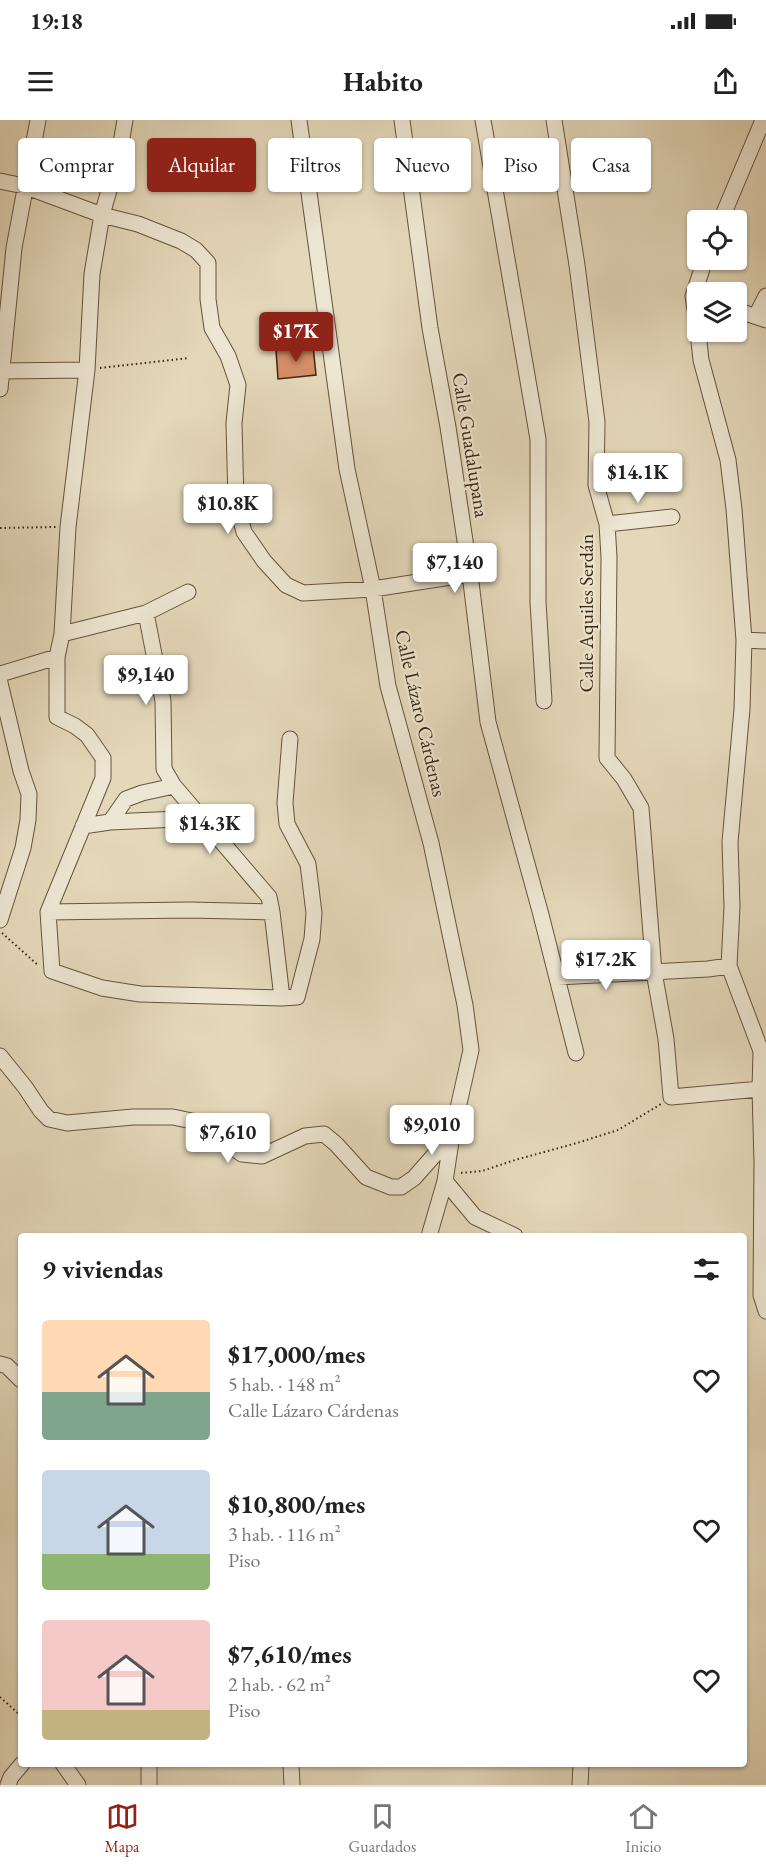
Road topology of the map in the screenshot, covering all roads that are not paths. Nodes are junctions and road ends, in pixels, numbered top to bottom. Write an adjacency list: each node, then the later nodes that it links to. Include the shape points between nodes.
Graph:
1 (38, 120): 8 (street)
2 (125, 120): 14 (street)
3 (300, 120): 24 (street, Calle Lázaro Cárdenas, via 347,468)
4 (402, 120): 23 (street, Calle Guadalupana, via 430,328)
5 (483, 120): 33 (street, via 538,439 538,602)
6 (554, 120): 22 (street, Calle Aquiles Serdán, via 597,422 596,485)
7 (763, 120): 13 (street)
8 (34, 138)
9 (0, 181): 10 (street)
10 (18, 185)
11 (23, 192): 19 (street)
12 (40, 192): 14 (street)
13 (725, 210)
14 (102, 215): 18 (street, via 92,274); 24 (street, via 138,224 181,242 208,263 212,328 238,385 234,423 236,502 244,532 264,561 286,585 303,593)
15 (766, 296): 16 (street)
16 (761, 318)
17 (699, 342): 28 (street, via 728,460)
18 (87, 370): 19 (street); 27 (street, via 68,527)
19 (1, 371): 20 (street)
20 (0, 389)
21 (672, 517): 22 (street)
22 (607, 524): 43 (street, Calle Aquiles Serdán, via 607,758 641,808)
23 (470, 574): 24 (street); 44 (street, Calle Guadalupana, via 488,722)
24 (373, 589): 49 (street, Calle Lázaro Cárdenas, via 388,686 430,843 465,1005 471,1050)
25 (188, 592): 26 (street)
26 (146, 613): 27 (street); 35 (street, via 163,701 164,770)
27 (62, 634): 30 (street)
28 (744, 640): 29 (street); 42 (street, via 730,842)
29 (766, 641)
30 (57, 657): 31 (street); 38 (street, via 57,717 87,735 103,758 103,778)
31 (0, 674)
32 (0, 683): 41 (street, via 29,794 23,848)
33 (544, 701)
34 (290, 739): 45 (street, via 286,824 308,864 314,913 312,939 297,996)
35 (174, 786): 36 (street); 37 (street, via 126,799)
36 (202, 818): 37 (street); 40 (street, via 269,897)
37 (110, 822): 38 (street)
38 (83, 826): 39 (street)
39 (48, 912): 40 (street); 45 (street, via 52,971 102,988 140,994)
40 (272, 912): 45 (street)
41 (0, 920)
42 (729, 966): 43 (street); 48 (street, via 760,1051)
43 (654, 972): 44 (street); 48 (street, Calle Aquiles Serdán, via 671,1097)
44 (557, 977): 46 (street, Calle Guadalupana)
45 (282, 998)
46 (576, 1053)
47 (0, 1056): 49 (street, via 49,1119 67,1123 173,1117 215,1126 242,1154 262,1156 305,1136 324,1134 366,1177 391,1187 401,1187 414,1178)
48 (760, 1089): 53 (street, via 760,1295)
49 (452, 1135): 50 (street, Calle Lázaro Cárdenas)
50 (446, 1178): 51 (street, Calle Lázaro Cárdenas); 52 (street, via 475,1217)
51 (430, 1233)
52 (509, 1233)
53 (766, 1311)
54 (0, 1364): 55 (street)
55 (18, 1377)
56 (19, 1767): 61 (street)
57 (65, 1767): 62 (street)
58 (149, 1767): 63 (street)
59 (291, 1767): 64 (street)
60 (581, 1767): 65 (street)
61 (8, 1785)
62 (78, 1785)
63 (149, 1785)
64 (292, 1785)
65 (580, 1785)

